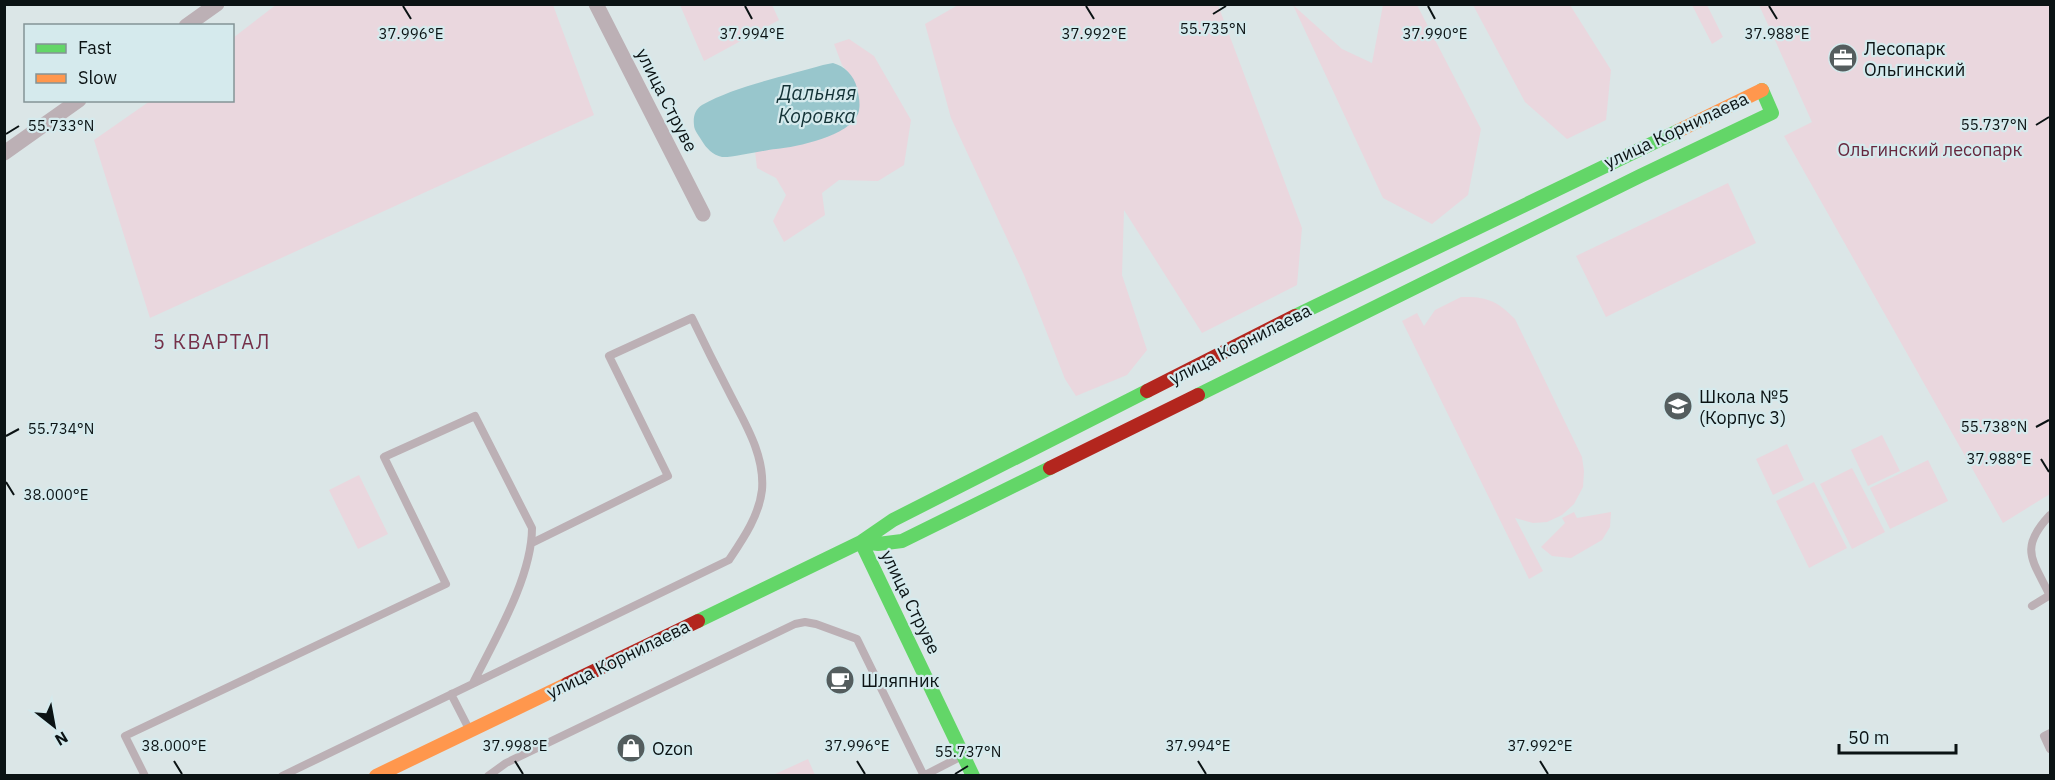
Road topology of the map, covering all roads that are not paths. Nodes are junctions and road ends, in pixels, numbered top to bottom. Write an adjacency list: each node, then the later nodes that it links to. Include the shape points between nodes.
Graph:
1 (217, 4): 3 (street)
2 (596, 4): 6 (street, улица Струве)
3 (189, 24)
4 (76, 102): 5 (street)
5 (4, 153)
6 (703, 214)
7 (2050, 515): 10 (lane, via 2038,528 2030,548)
8 (861, 542): 8 (street, улица Корнилаева, via 902,541 1772,113 1762,90 1357,285 893,520); 14 (street, улица Корнилаева); 17 (street, улица Струве)
9 (532, 543): 12 (lane, via 505,618); 12 (lane, via 668,476 609,356 692,318 755,444 761,467 762,491 744,538 729,560); 19 (lane, via 532,528 475,416 384,457 446,584 125,736)
10 (2050, 596): 11 (lane)
11 (2032, 606)
12 (473, 683): 13 (lane)
13 (451, 694): 14 (lane); 20 (lane)
14 (469, 730): 21 (street, улица Корнилаева)
15 (2050, 733): 16 (lane, via 2044,736)
16 (2050, 748)
17 (963, 756): 18 (lane); 23 (street, улица Струве)
18 (924, 775): 22 (lane, via 857,639 805,622 506,763)
19 (144, 776)
20 (282, 776)
21 (376, 776)
22 (488, 776)
23 (973, 776)

